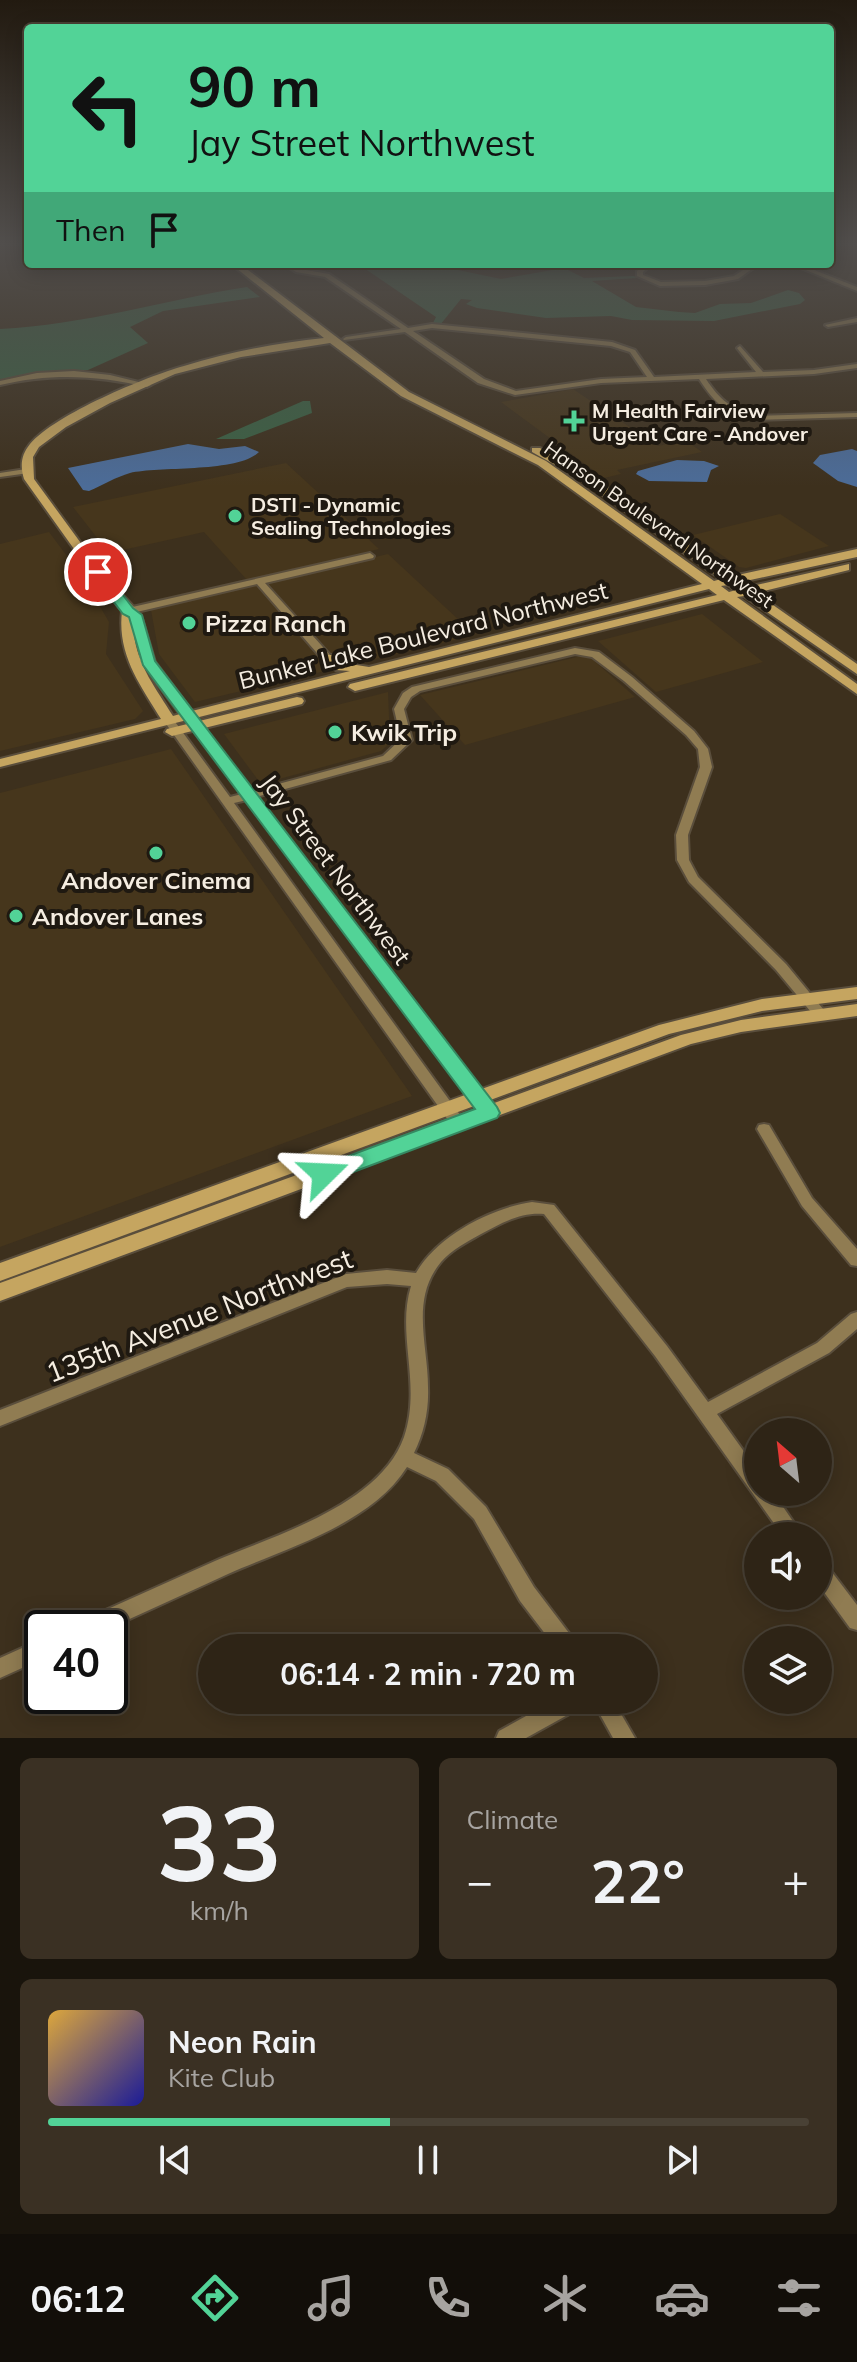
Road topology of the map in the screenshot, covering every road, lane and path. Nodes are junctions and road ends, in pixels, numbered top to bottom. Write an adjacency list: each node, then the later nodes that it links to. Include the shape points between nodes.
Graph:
1 (311, 324): 7 (main road, Hanson Boulevard Northwest)
2 (314, 324): 7 (main road, Hanson Boulevard Northwest)
3 (399, 324): 6 (street)
4 (833, 324): 5 (street)
5 (828, 325)
6 (406, 329): 7 (street); 12 (street, via 452,327 621,346 633,351); 12 (street, via 481,381 519,394)
7 (333, 341): 14 (main road, via 215,364); 21 (main road, Hanson Boulevard Northwest, via 423,394 570,467); 23 (main road, Hanson Boulevard Northwest, via 405,394 542,463)
8 (740, 348): 10 (street)
9 (857, 366): 10 (street)
10 (761, 374): 11 (street)
11 (701, 376): 12 (street); 15 (street, via 724,408 740,415)
12 (651, 378)
13 (0, 383): 14 (street, via 84,373)
14 (147, 385): 16 (main road, via 47,434 28,456)
15 (857, 415)
16 (26, 471): 17 (street); 26 (main road, Jay Street Northwest)
17 (0, 475)
18 (857, 553): 21 (main road, Bunker Lake Boulevard Northwest)
19 (370, 556): 22 (street)
20 (857, 564): 24 (main road, Bunker Lake Boulevard Northwest)
21 (732, 580): 23 (main road, Bunker Lake Boulevard Northwest); 24 (main road, Hanson Boulevard Northwest)
22 (259, 581): 26 (street); 28 (street)
23 (714, 585): 25 (main road, Hanson Boulevard Northwest); 27 (main road, Bunker Lake Boulevard Northwest)
24 (746, 591): 25 (main road, Bunker Lake Boulevard Northwest); 29 (main road, Hanson Boulevard Northwest)
25 (726, 596): 30 (main road, Hanson Boulevard Northwest); 31 (main road, Bunker Lake Boulevard Northwest)
26 (128, 611): 31 (main road, Jay Street Northwest, via 135,615 148,662); 32 (main road, Jay Street Northwest, via 131,660)
27 (443, 653): 28 (main road, via 358,669); 31 (main road, Bunker Lake Boulevard Northwest)
28 (327, 658)
29 (857, 670)
30 (857, 690)
31 (193, 721): 32 (main road, Bunker Lake Boulevard Northwest); 35 (street, Jay Street Northwest)
32 (172, 726): 33 (main road, Bunker Lake Boulevard Northwest); 34 (main road, Bunker Lake Boulevard Northwest); 36 (street, Jay Street Northwest)
33 (0, 763)
34 (0, 775)
35 (249, 795): 36 (street); 38 (street, via 387,758 407,740 399,709 416,689 575,651 595,654 703,749 706,767 682,835 683,860 693,879); 41 (street, Jay Street Northwest)
36 (226, 802): 43 (street, Jay Street Northwest)
37 (857, 993): 38 (main road)
38 (808, 1000): 40 (street); 41 (main road, via 696,1019)
39 (857, 1010): 40 (main road)
40 (821, 1015): 42 (main road, via 687,1039)
41 (475, 1096): 42 (street, Jay Street Northwest); 43 (main road)
42 (490, 1113): 43 (main road)
43 (453, 1115): 46 (main road); 48 (main road)
44 (764, 1129): 45 (street, via 807,1202)
45 (857, 1260)
46 (0, 1272)
47 (420, 1280): 50 (street, via 436,1257 486,1223 522,1209 549,1209); 51 (street, 135th Avenue Northwest, via 346,1281); 52 (street, via 413,1335 420,1384 412,1441)
48 (0, 1292)
49 (857, 1319): 50 (street, via 823,1348)
50 (705, 1412): 53 (street)
51 (0, 1418)
52 (404, 1457): 55 (street, via 364,1500); 57 (street, via 442,1475 480,1513 527,1594)
53 (744, 1466)
54 (832, 1588): 56 (street)
55 (128, 1610)
56 (857, 1621)
57 (557, 1634)
58 (24, 1657): 59 (street)
59 (0, 1668)
60 (550, 1714): 62 (street)
61 (610, 1714): 63 (street)
62 (506, 1738)
63 (625, 1738)

